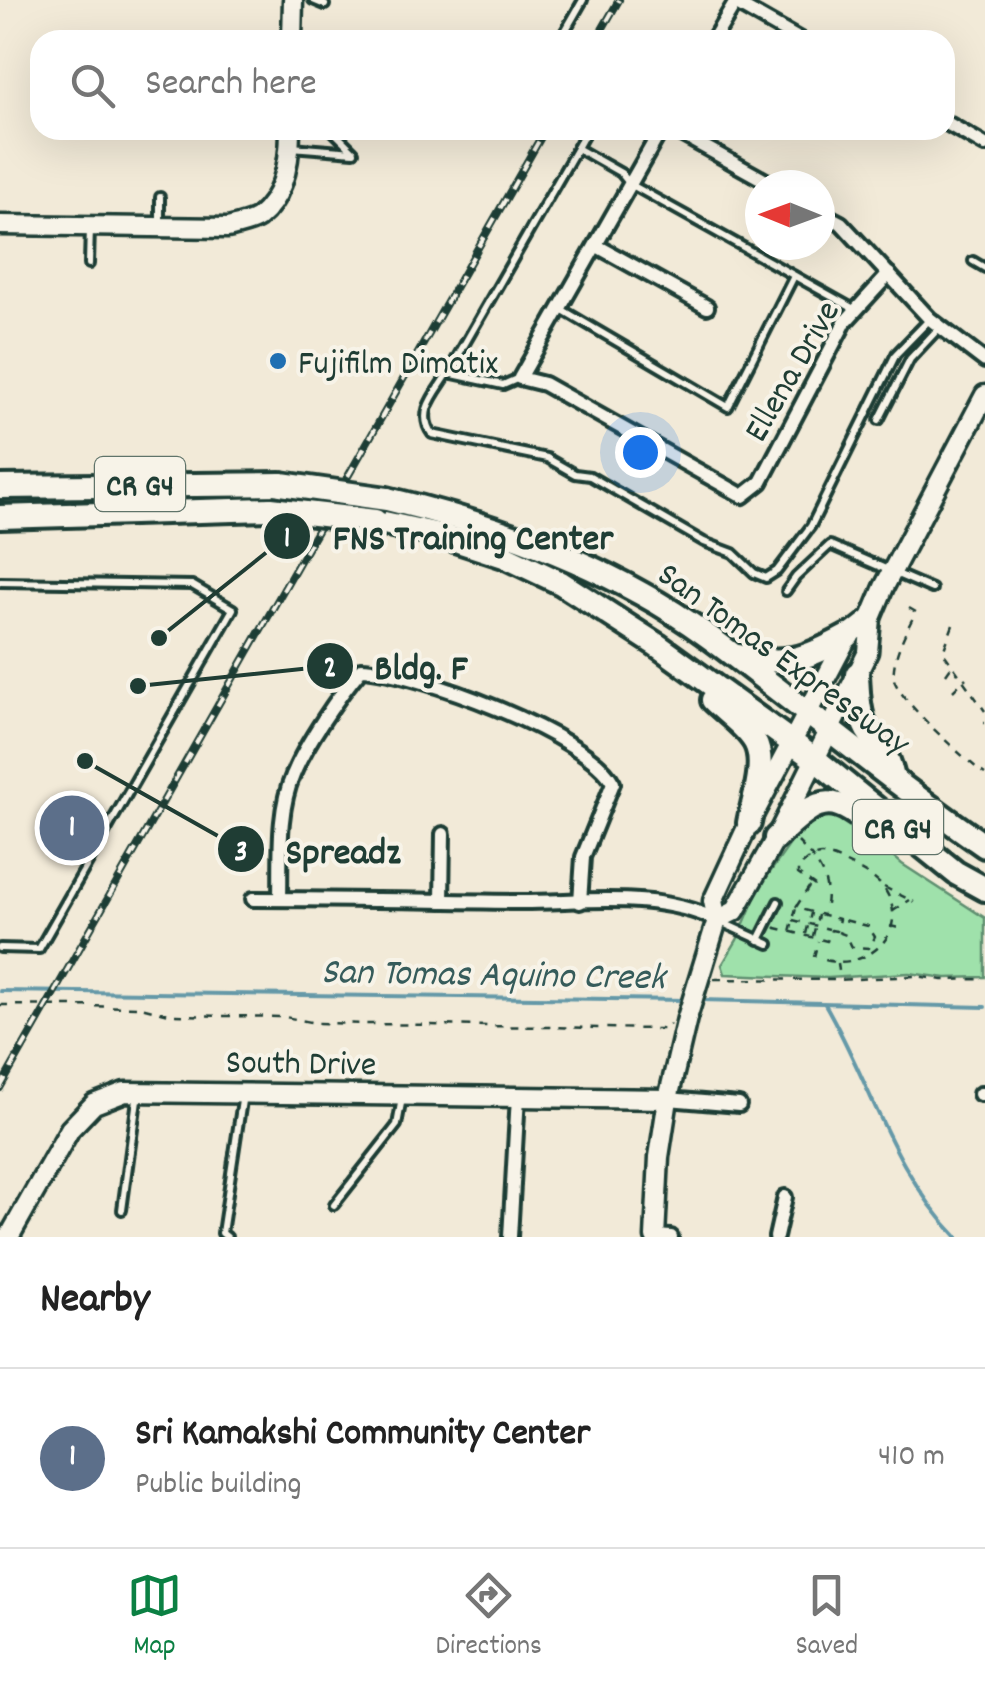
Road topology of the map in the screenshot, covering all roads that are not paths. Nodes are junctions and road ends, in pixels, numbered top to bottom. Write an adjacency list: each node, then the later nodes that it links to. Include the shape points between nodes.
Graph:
1 (293, 0): 6 (main road)
2 (313, 0): 5 (lane)
3 (583, 0): 7 (lane)
4 (736, 2): 8 (street); 9 (street)
5 (325, 5)
6 (292, 30)
7 (566, 30)
8 (719, 30)
9 (783, 30)
10 (955, 128): 17 (street)
11 (290, 140): 25 (main road, via 290,164 257,219 228,228)
12 (299, 140): 13 (lane, via 354,152)
13 (342, 140)
14 (581, 140): 18 (lane)
15 (654, 140): 20 (street)
16 (692, 140): 19 (street)
17 (985, 144)
18 (577, 148): 20 (lane); 37 (lane)
19 (745, 170)
20 (630, 184): 26 (street); 31 (lane)
21 (160, 197): 25 (lane)
22 (835, 220): 30 (street)
23 (0, 225): 24 (main road)
24 (90, 226): 25 (main road); 28 (lane)
25 (160, 227)
26 (597, 246): 32 (street); 33 (street)
27 (973, 260): 29 (lane)
28 (89, 264)
29 (985, 268)
30 (889, 274): 34 (street, Ellena Drive); 35 (street)
31 (794, 276): 33 (lane, via 728,407); 34 (lane)
32 (706, 307)
33 (561, 308): 38 (street)
34 (856, 310): 38 (street, Ellena Drive, via 761,482 743,496 544,384)
35 (935, 323): 36 (street); 37 (lane, via 896,354 810,526 766,578 590,476 547,458 432,434 425,410); 40 (lane)
36 (985, 361)
37 (448, 373): 38 (lane, via 503,385)
38 (520, 378)
39 (985, 395): 43 (main road)
40 (879, 420)
41 (0, 486): 50 (highway, San Tomas Expressway / CR G4, bridge, via 281,484 387,499 496,528 582,562)
42 (0, 518): 49 (highway, San Tomas Expressway / CR G4, bridge, via 270,508 375,521 504,556)
43 (893, 571): 45 (lane); 46 (lane, via 830,545); 47 (main road)
44 (0, 582): 71 (lane, via 192,584 233,609 39,949)
45 (932, 590)
46 (786, 591)
47 (871, 618): 48 (main road); 51 (main road, via 868,652)
48 (848, 636): 50 (highway, via 790,662); 52 (main road)
49 (658, 645): 54 (highway, San Tomas Expressway / CR G4); 57 (highway, via 754,742 758,769)
50 (733, 654): 52 (highway, San Tomas Expressway / CR G4)
51 (857, 674): 53 (main road); 56 (highway, via 862,717 887,752)
52 (809, 713): 53 (highway, San Tomas Expressway / CR G4); 54 (main road)
53 (830, 730): 55 (main road); 56 (highway, San Tomas Expressway / CR G4)
54 (792, 743): 55 (highway, San Tomas Expressway / CR G4); 57 (main road)
55 (816, 760): 59 (main road); 61 (highway, San Tomas Expressway / CR G4)
56 (893, 778): 60 (highway, San Tomas Expressway / CR G4)
57 (749, 824): 68 (main road, via 713,901)
58 (443, 834): 65 (street)
59 (784, 838): 61 (highway, via 812,807 838,803 896,844); 68 (main road, via 735,911)
60 (985, 846)
61 (956, 872): 62 (highway, San Tomas Expressway / CR G4)
62 (985, 889)
63 (253, 899): 64 (street)
64 (280, 899): 65 (street); 66 (street, via 281,834 292,776 361,669 387,670 502,708 608,774 613,783 583,857)
65 (442, 901): 66 (street)
66 (580, 902): 68 (street, via 661,901)
67 (778, 902): 69 (lane)
68 (717, 920): 69 (lane); 76 (main road)
69 (759, 940): 70 (lane)
70 (768, 944)
71 (0, 948)
72 (138, 1091): 73 (main road, South Drive); 80 (lane); 81 (main road, South Drive, via 110,1097 81,1115)
73 (244, 1092): 74 (main road, South Drive); 82 (lane, via 222,1233)
74 (402, 1094): 75 (main road, South Drive); 79 (lane, via 397,1125)
75 (518, 1096): 76 (main road, South Drive); 83 (street)
76 (668, 1099): 77 (street); 84 (main road)
77 (739, 1105)
78 (786, 1198): 86 (street)
79 (334, 1204)
80 (122, 1210)
81 (13, 1235)
82 (227, 1237)
83 (510, 1237)
84 (655, 1237): 85 (street)
85 (671, 1237)
86 (776, 1237)

